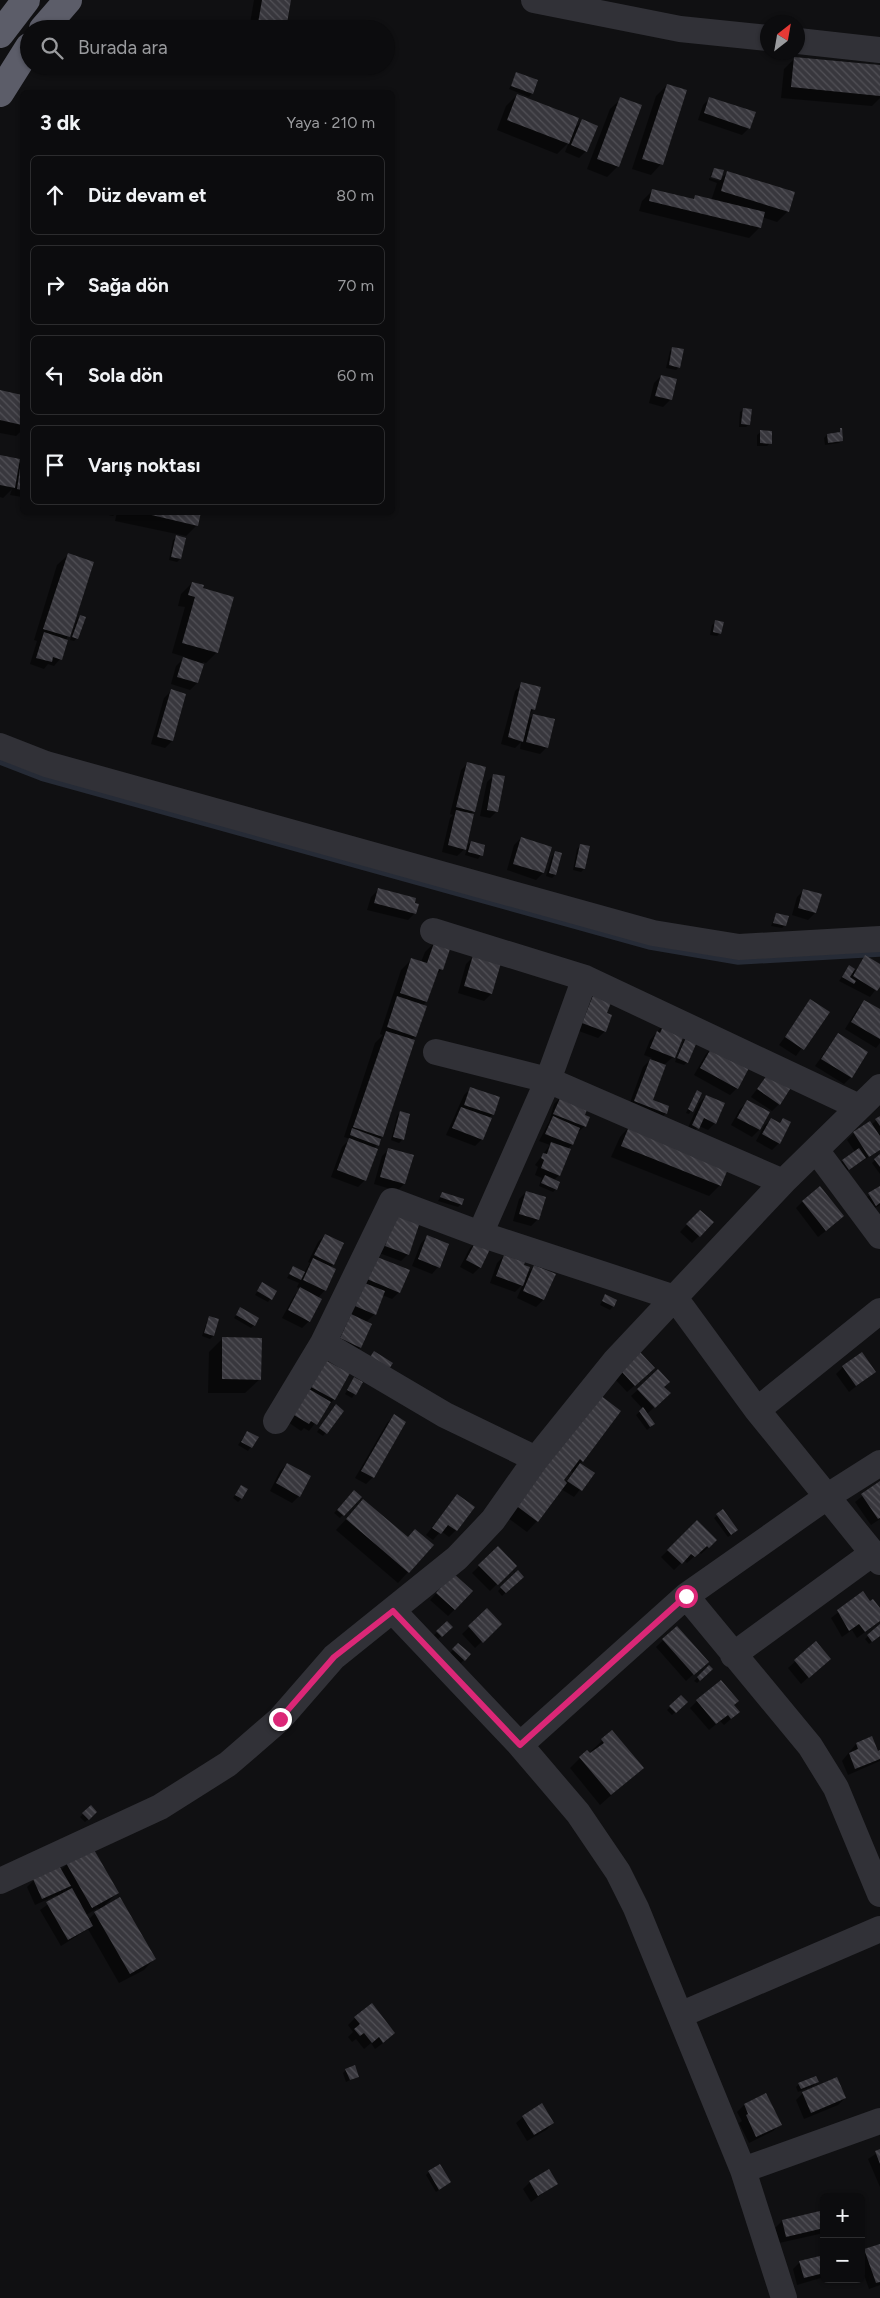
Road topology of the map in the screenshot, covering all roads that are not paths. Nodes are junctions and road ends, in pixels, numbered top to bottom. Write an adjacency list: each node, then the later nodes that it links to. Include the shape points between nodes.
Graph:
1 (26, 0): 5 (highway)
2 (68, 0): 4 (highway)
3 (534, 0): 6 (street, via 680,29)
4 (51, 20)
5 (0, 34)
6 (760, 37)
7 (805, 42): 8 (street)
8 (880, 50)
9 (20, 61): 10 (highway)
10 (0, 93)
11 (0, 746): 13 (street, via 46,764 653,933 739,947)
12 (433, 931): 14 (street)
13 (880, 939)
14 (585, 978): 16 (street); 18 (street)
15 (436, 1052): 16 (street)
16 (548, 1080): 20 (street); 21 (street)
17 (880, 1087): 18 (street)
18 (859, 1107): 19 (street)
19 (816, 1150): 20 (street); 22 (street)
20 (783, 1182): 23 (street)
21 (480, 1234): 23 (street); 25 (street, via 392,1201)
22 (880, 1236)
23 (675, 1298): 26 (street); 28 (street, via 615,1361)
24 (880, 1311): 26 (street)
25 (322, 1343): 27 (street); 28 (street, via 445,1415)
26 (757, 1410): 30 (street)
27 (276, 1421)
28 (536, 1459): 33 (street, via 474,1541)
29 (880, 1463): 30 (street)
30 (828, 1496): 31 (street); 32 (street)
31 (876, 1557): 34 (street)
32 (686, 1596): 34 (street); 35 (street)
33 (393, 1611): 35 (street); 36 (street, via 334,1657 280,1719 228,1764 160,1807)
34 (733, 1655): 37 (street, via 810,1746 826,1770)
35 (520, 1745): 39 (street, via 578,1813 618,1872)
36 (0, 1881)
37 (880, 1894)
38 (880, 1929): 39 (street)
39 (680, 2015): 41 (street)
40 (880, 2121): 41 (street)
41 (743, 2170): 42 (street)
42 (784, 2298)

